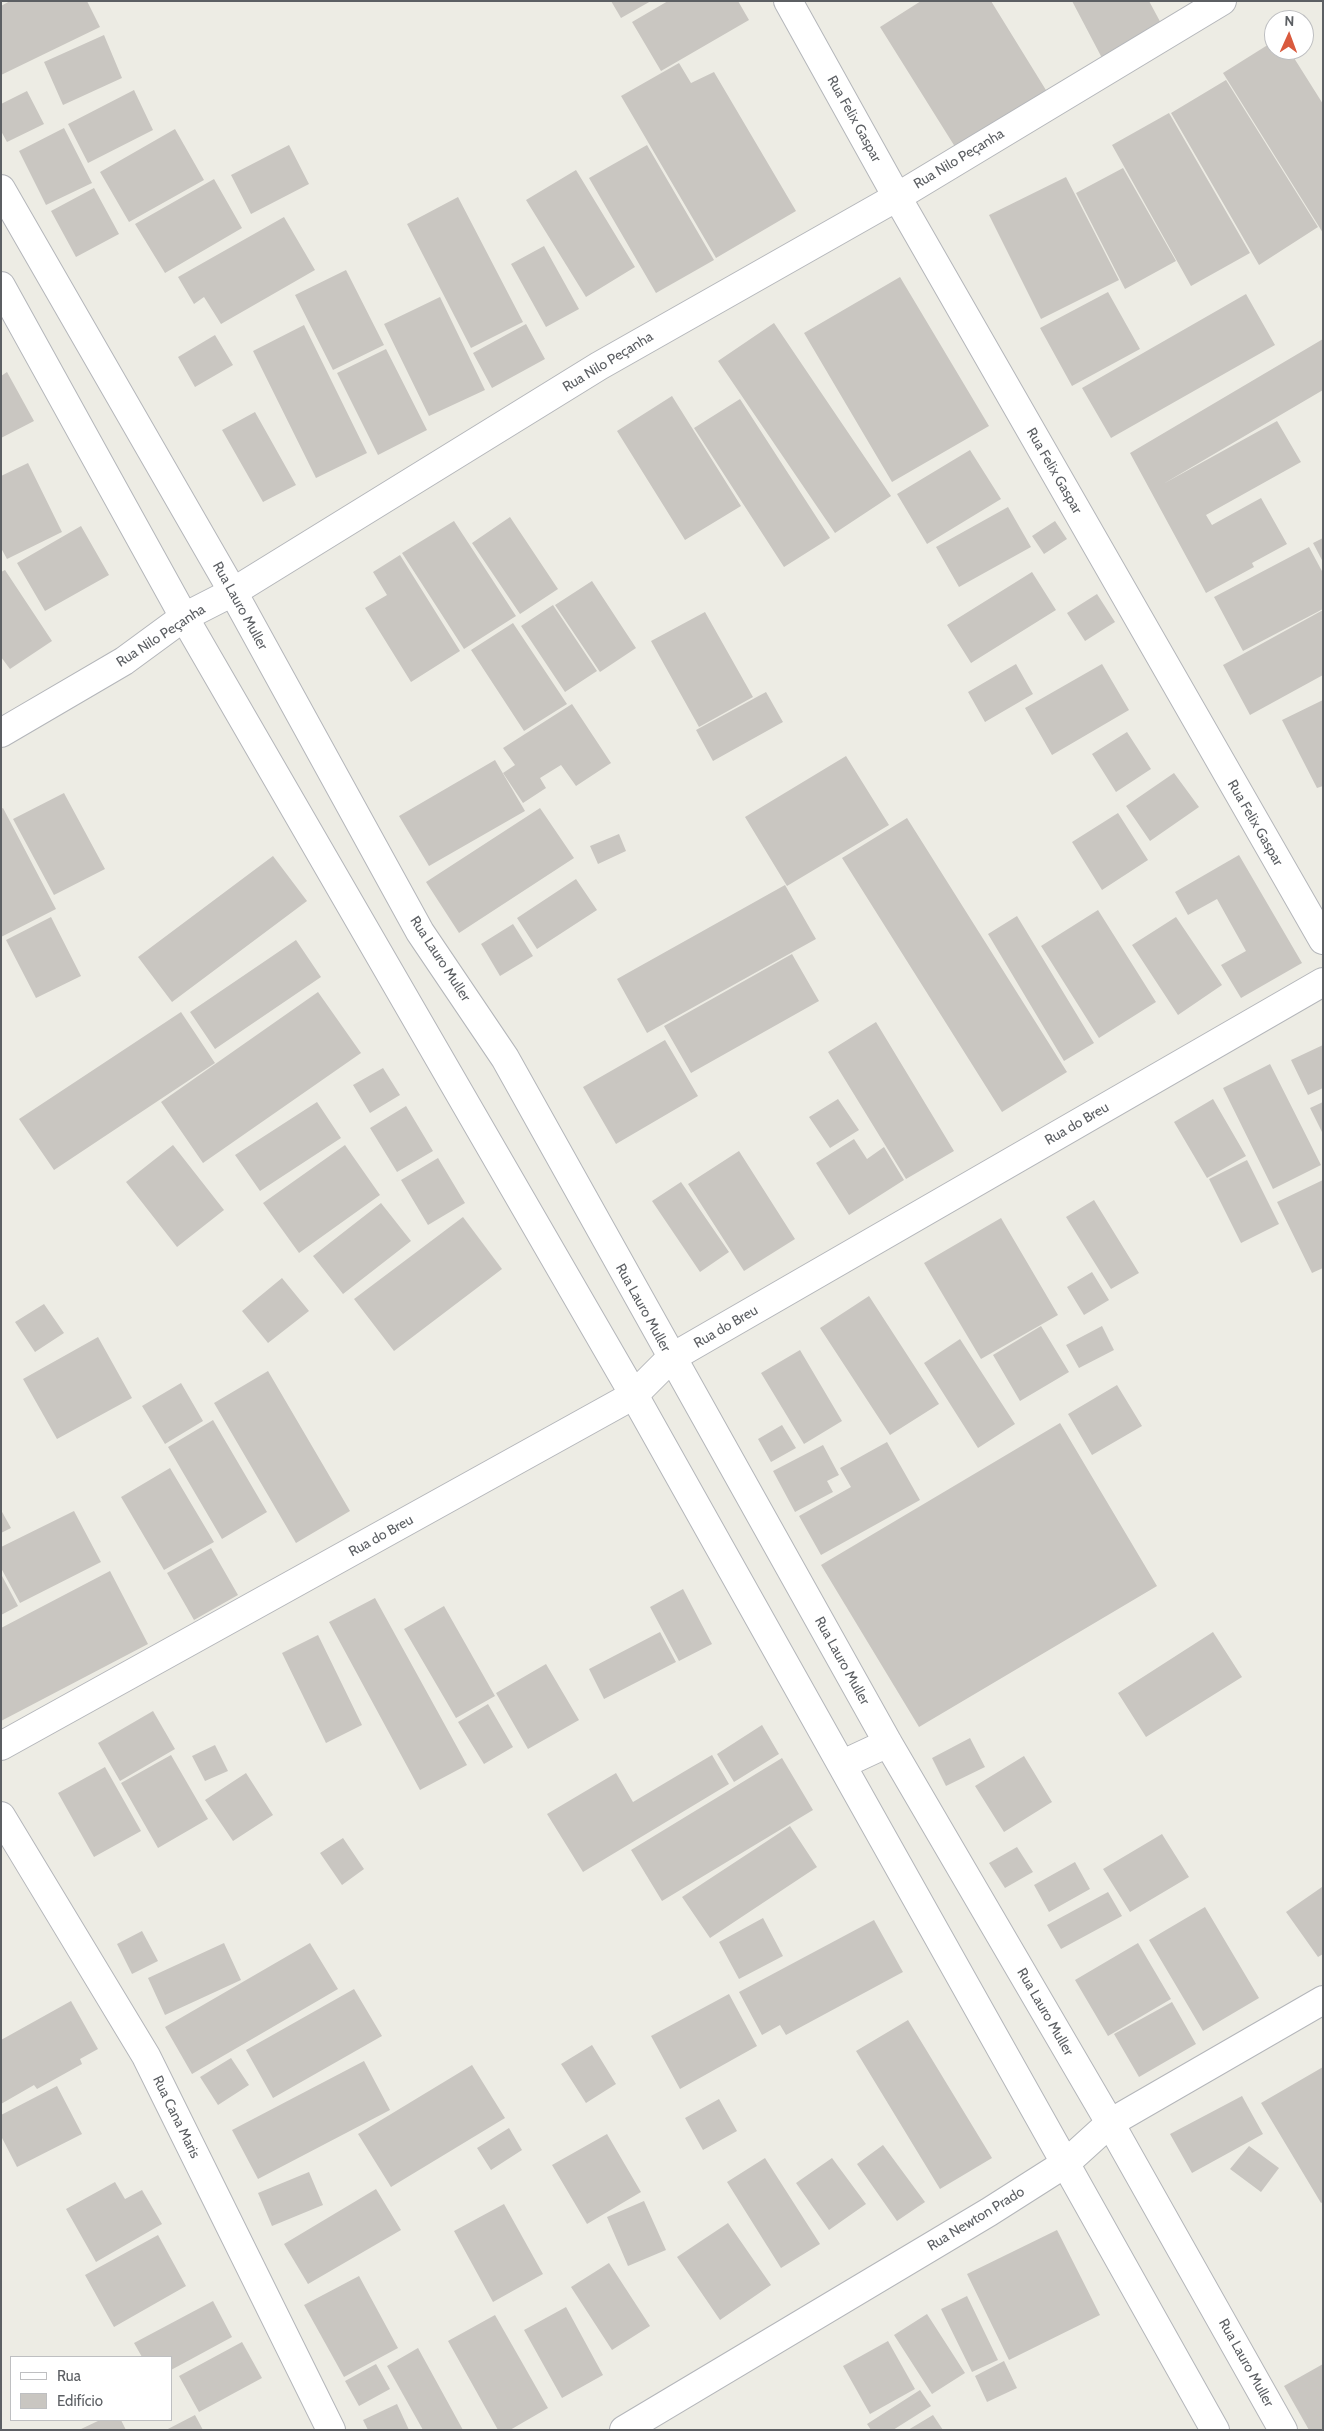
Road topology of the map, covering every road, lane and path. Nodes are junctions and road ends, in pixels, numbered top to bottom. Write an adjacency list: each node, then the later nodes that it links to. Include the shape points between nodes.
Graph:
1 (788, 1): 4 (street, Rua Felix Gaspar)
2 (1222, 1): 4 (street, Rua Nilo Peçanha)
3 (1, 189): 6 (street, Rua Lauro Muller)
4 (897, 197): 6 (street, Rua Nilo Peçanha, via 599,366); 9 (street, Rua Felix Gaspar)
5 (1, 286): 7 (street)
6 (233, 592): 7 (street, Rua Nilo Peçanha); 11 (street, Rua Lauro Muller, via 420,932 505,1058)
7 (184, 617): 8 (street, Rua Nilo Peçanha, via 124,661); 12 (street)
8 (1, 733)
9 (1323, 940)
10 (1323, 982): 11 (street, Rua do Breu)
11 (671, 1358): 12 (street, Rua do Breu); 13 (street, Rua Lauro Muller)
12 (634, 1395): 14 (street, Rua do Breu); 15 (street)
13 (888, 1743): 15 (street); 18 (street, Rua Lauro Muller)
14 (1, 1746)
15 (843, 1764): 19 (street)
16 (1, 1816): 20 (street, Rua Cana Maris, via 146,2056)
17 (1323, 2000): 18 (street, Rua Newton Prado)
18 (1110, 2123): 19 (street, Rua Newton Prado); 23 (street, Rua Lauro Muller)
19 (1066, 2163): 21 (street, Rua Newton Prado); 22 (street)
20 (331, 2430)
21 (624, 2430)
22 (1216, 2430)
23 (1283, 2430)

